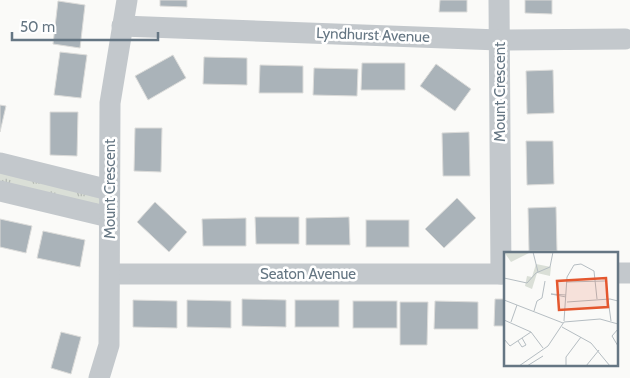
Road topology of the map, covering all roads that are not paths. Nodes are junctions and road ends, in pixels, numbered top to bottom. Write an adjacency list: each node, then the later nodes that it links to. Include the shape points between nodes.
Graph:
1 (127, 0): 3 (street, Mount Crescent)
2 (499, 0): 5 (street, Mount Crescent)
3 (122, 26): 5 (street, Lyndhurst Avenue); 7 (street, Mount Crescent, via 110,103)
4 (625, 39): 5 (street, Lyndhurst Avenue)
5 (499, 40): 11 (street, Mount Crescent)
6 (0, 164): 7 (street)
7 (109, 190): 9 (street, Mount Crescent)
8 (0, 191): 9 (street)
9 (109, 217): 10 (street, Mount Crescent)
10 (110, 274): 11 (street, Seaton Avenue); 12 (street, Mount Crescent, via 109,345)
11 (503, 274)
12 (100, 378)

